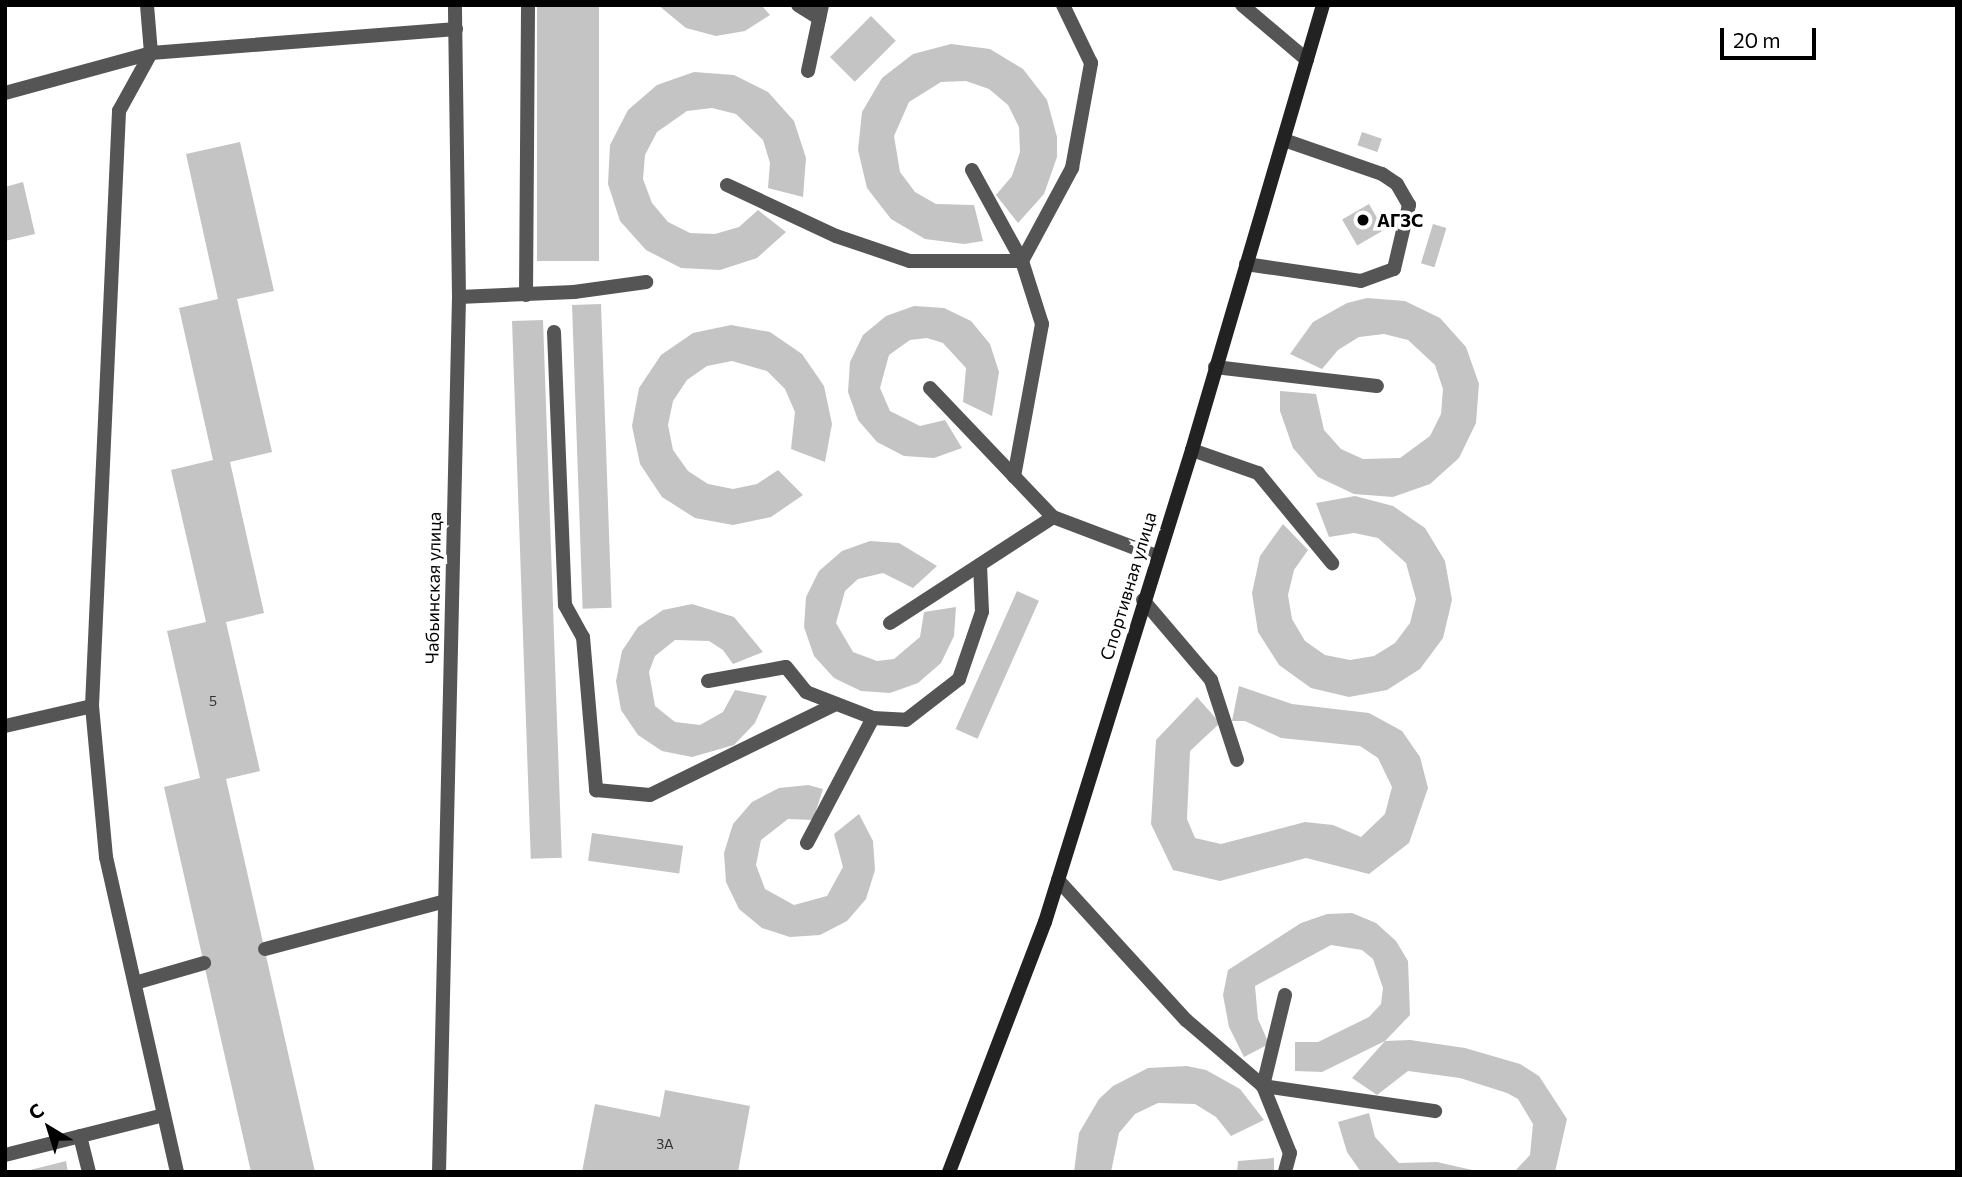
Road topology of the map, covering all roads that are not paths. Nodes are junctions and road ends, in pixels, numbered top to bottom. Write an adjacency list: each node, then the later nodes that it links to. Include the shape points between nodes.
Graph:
1 (147, 5): 10 (street)
2 (454, 5): 9 (street, Чабьинская улица)
3 (528, 5): 20 (street)
4 (798, 5): 8 (street)
5 (1063, 5): 17 (street, via 1091,63 1072,168)
6 (1242, 5): 11 (street)
7 (1323, 5): 11 (street, Спортивная улица)
8 (821, 12): 12 (street)
9 (456, 29): 10 (street); 21 (street, Чабьинская улица)
10 (151, 53): 13 (street); 36 (street, via 119,111)
11 (1307, 60): 14 (street, Спортивная улица)
12 (808, 71)
13 (5, 93)
14 (1284, 140): 18 (street, Спортивная улица); 18 (street, via 1382,174 1397,184 1409,205 1394,268 1361,281)
15 (972, 170): 17 (street)
16 (727, 185): 17 (street, via 836,236 910,261)
17 (1022, 261): 27 (street, via 1042,324)
18 (1246, 264): 23 (street, Спортивная улица)
19 (646, 282): 20 (street)
20 (526, 295): 21 (street)
21 (459, 298): 42 (street, Чабьинская улица)
22 (554, 332): 35 (street, via 565,605 583,637 596,790 650,795)
23 (1215, 367): 24 (street); 26 (street, Спортивная улица)
24 (1377, 386)
25 (930, 388): 27 (street)
26 (1192, 450): 29 (street, Спортивная улица); 30 (street, via 1258,473)
27 (1013, 476): 28 (street)
28 (1053, 517): 29 (street); 31 (street)
29 (1156, 556): 32 (street, Спортивная улица)
30 (1332, 563)
31 (980, 565): 33 (street); 37 (street, via 982,612 959,679 906,720)
32 (1143, 600): 39 (street, via 1211,680); 41 (street, Спортивная улица)
33 (890, 623)
34 (708, 681): 35 (street, via 786,667 806,692)
35 (836, 704): 37 (street)
36 (92, 706): 38 (street); 45 (street, via 106,857)
37 (873, 718): 40 (street)
38 (5, 726)
39 (1237, 760)
40 (807, 843)
41 (1058, 880): 47 (street, via 1186,1020); 55 (street, Спортивная улица)
42 (445, 901): 43 (street); 54 (street, Чабьинская улица)
43 (265, 948)
44 (204, 963): 45 (street)
45 (135, 983): 49 (street)
46 (1285, 995): 47 (street)
47 (1263, 1086): 48 (street); 56 (street, via 1290,1153)
48 (1435, 1111)
49 (164, 1115): 50 (street); 53 (street)
50 (80, 1136): 51 (street); 52 (street)
51 (5, 1155)
52 (89, 1172)
53 (177, 1172)
54 (439, 1172)
55 (948, 1172)
56 (1286, 1172)

